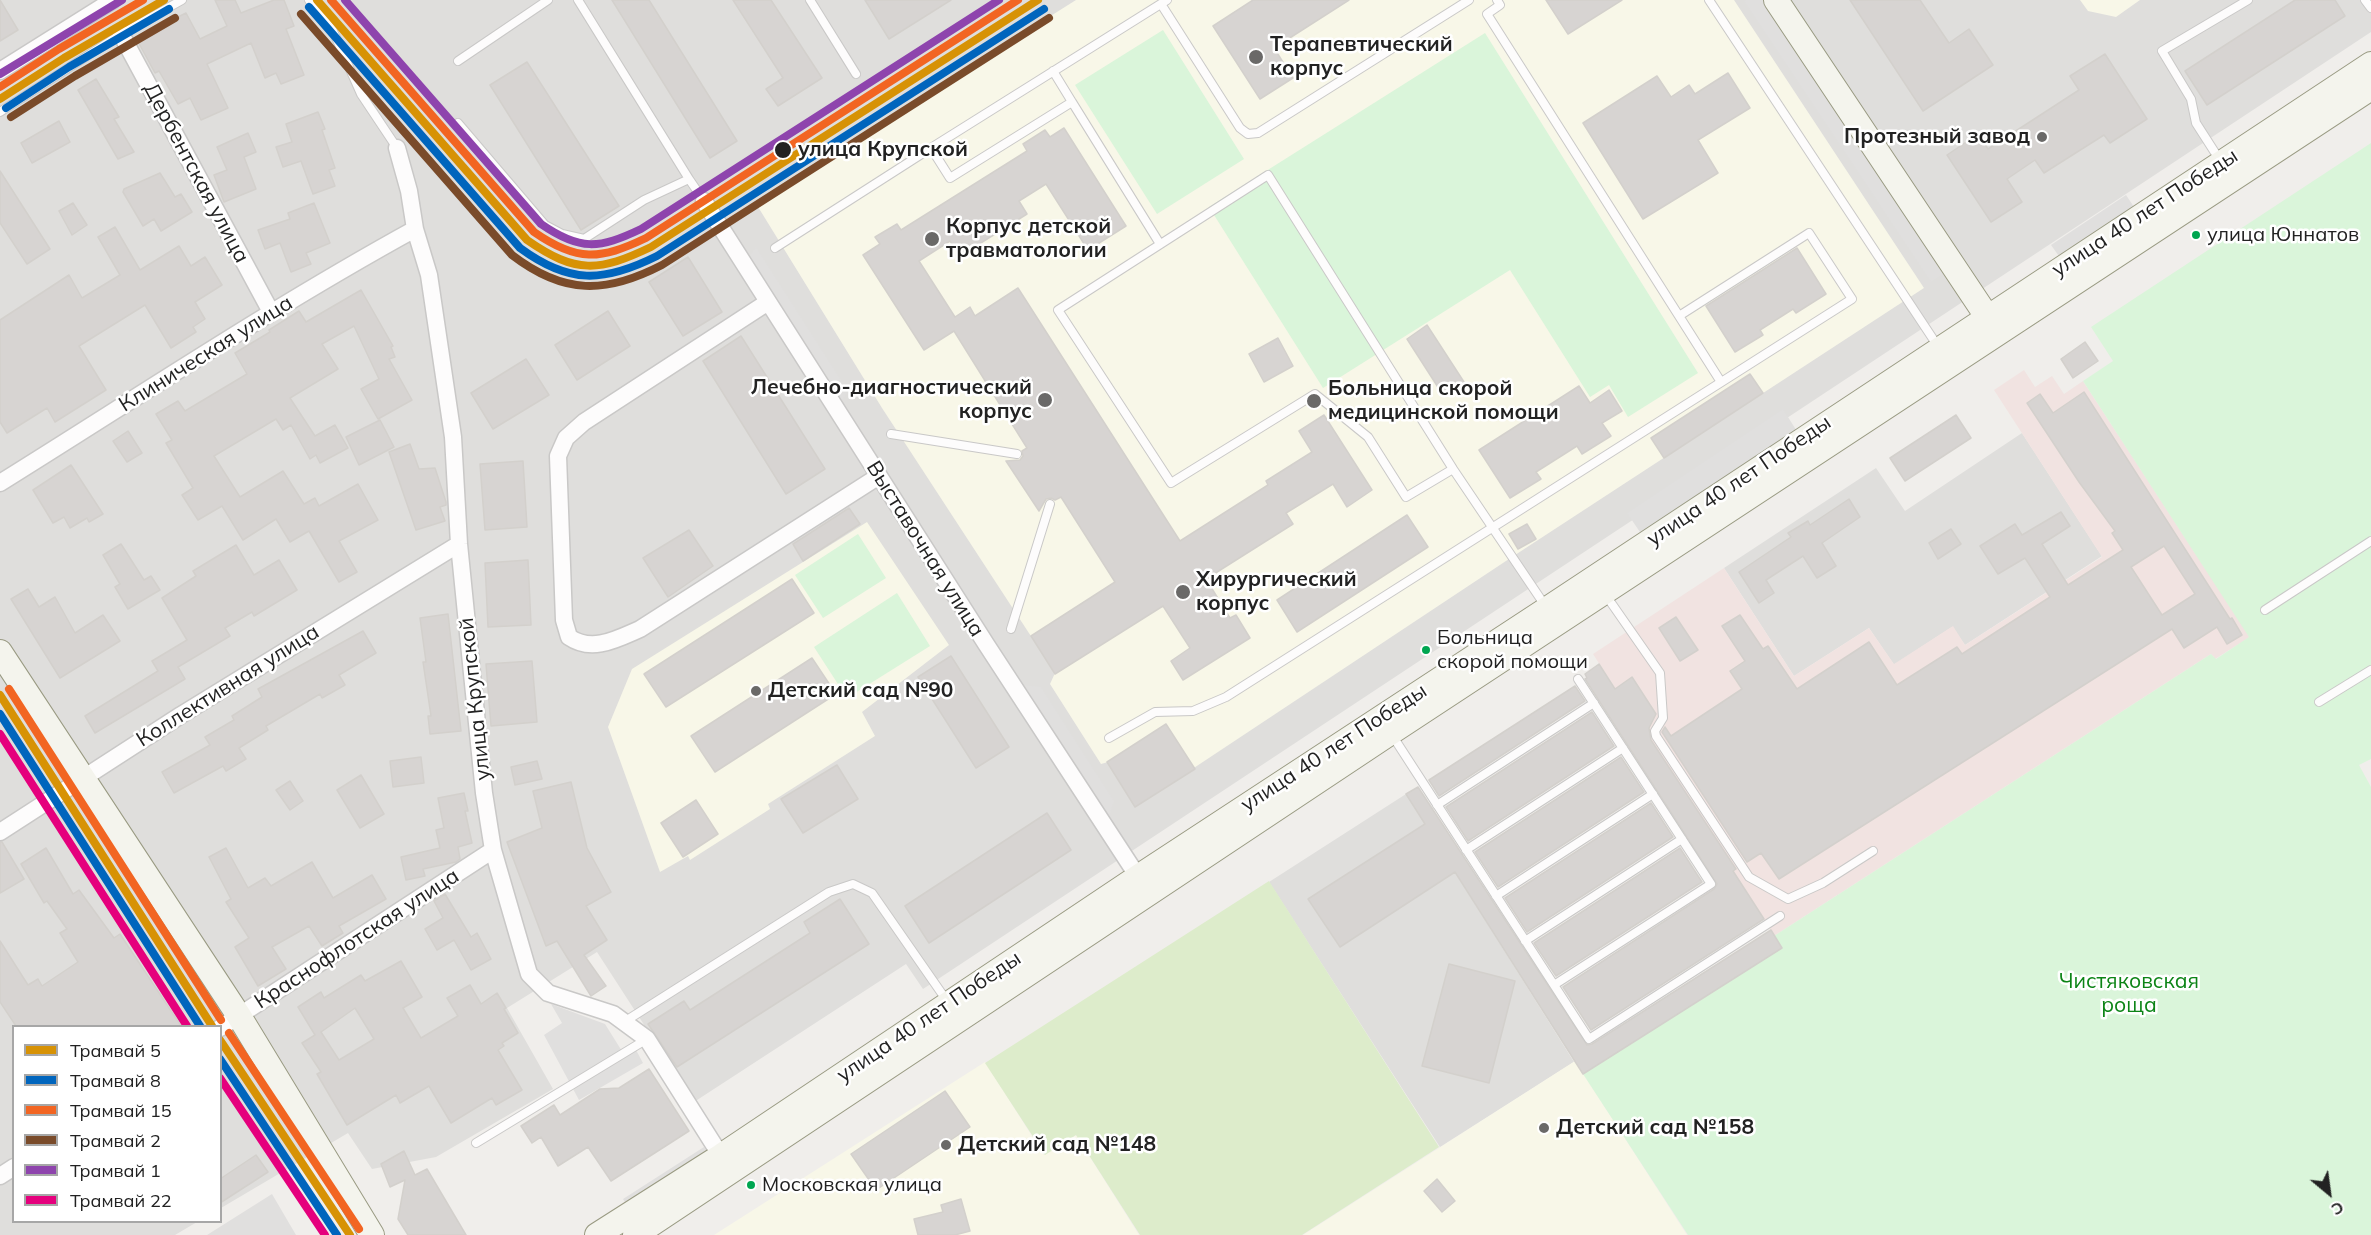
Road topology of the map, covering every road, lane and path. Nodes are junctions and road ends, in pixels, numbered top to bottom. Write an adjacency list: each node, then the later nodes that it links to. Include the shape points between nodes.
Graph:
1 (182, 0): 15 (lane)
2 (309, 0): 25 (lane, via 333,30 361,94)
3 (548, 0): 16 (lane)
4 (578, 0): 28 (lane)
5 (810, 0): 20 (lane)
6 (1469, 0): 13 (lane, via 1258,133 1248,134 1240,128)
7 (1497, 0): 35 (lane, via 1500,6 1487,14)
8 (1709, 0): 37 (lane)
9 (1776, 0): 36 (main road)
10 (2248, 0): 27 (lane, via 2162,51 2191,99 2196,123)
11 (2366, 0): 14 (lane)
12 (107, 1): 18 (street)
13 (1164, 2): 19 (lane)
14 (2371, 8)
15 (121, 34): 23 (lane); 34 (street, Дербентская улица)
16 (458, 61)
17 (2371, 64): 27 (main road, улица 40 лет Победы)
18 (0, 71)
19 (1053, 71): 22 (lane); 26 (lane)
20 (856, 74)
21 (2371, 88): 36 (main road, улица 40 лет Победы)
22 (1072, 102): 26 (lane, via 950,178); 31 (lane)
23 (0, 112)
24 (458, 123): 28 (lane, via 546,225 562,234 584,239 644,200)
25 (397, 148): 30 (street, улица Крупской)
26 (931, 148): 32 (lane)
27 (2222, 162): 36 (main road, улица 40 лет Победы)
28 (689, 179): 29 (lane)
29 (704, 201): 33 (street, Выставочная улица)
30 (415, 229): 34 (street, Клиническая улица); 47 (street, улица Крупской, via 429,275 453,437)
31 (1160, 244): 41 (lane, via 1268,175); 41 (lane, via 1058,310 1171,483 1315,394 1368,437 1406,497)
32 (775, 248)
33 (768, 302): 42 (street, Выставочная улица); 42 (street, via 615,400 566,438 558,456 564,620 569,637 579,644 595,645 640,629)
34 (271, 312): 43 (street, Клиническая улица)
35 (1679, 315): 38 (lane); 38 (lane, via 1809,233 1852,299)
36 (1993, 325): 37 (main road, улица 40 лет Победы); 48 (main road, улица 40 лет Победы)
37 (1940, 349): 50 (main road, улица 40 лет Победы)
38 (1722, 382): 45 (lane)
39 (891, 434): 40 (lane)
40 (1017, 454)
41 (1453, 469): 45 (lane)
42 (879, 476): 68 (street, Выставочная улица)
43 (0, 483)
44 (1050, 504): 51 (lane)
45 (1493, 528): 50 (lane); 58 (lane, via 1226,698 1193,711 1155,712)
46 (2371, 541): 49 (lane)
47 (459, 544): 60 (street, Коллективная улица); 65 (street, улица Крупской)
48 (1605, 593): 50 (main road, улица 40 лет Победы); 67 (lane, via 1660,673 1663,718 1656,736 1749,877 1788,899 1823,883)
49 (2265, 610)
50 (1552, 617): 57 (main road, улица 40 лет Победы); 68 (main road, улица 40 лет Победы)
51 (1011, 629)
52 (0, 652): 60 (main road)
53 (2371, 670): 55 (lane)
54 (1578, 679): 56 (lane)
55 (2319, 702)
56 (1594, 704): 59 (lane); 62 (lane)
57 (1390, 733): 62 (lane); 68 (main road, улица 40 лет Победы)
58 (1108, 738)
59 (1623, 748): 61 (lane); 66 (lane)
60 (82, 778): 63 (street, Коллективная улица); 74 (main road)
61 (1653, 794): 64 (lane); 69 (lane)
62 (1437, 805): 66 (lane)
63 (0, 832)
64 (1682, 839): 71 (lane); 72 (lane, via 1711,884)
65 (493, 850): 74 (street, Краснофлотская улица); 75 (street, улица Крупской, via 529,974 548,993 612,1014)
66 (1466, 850): 69 (lane)
67 (1873, 850)
68 (1144, 886): 73 (main road, улица 40 лет Победы); 81 (main road, улица 40 лет Победы)
69 (1496, 896): 71 (lane)
70 (1780, 916): 72 (lane, via 1589,1040)
71 (1525, 941): 72 (lane)
72 (1554, 985)
73 (949, 1004): 75 (lane, via 872,893 853,884 829,892); 78 (main road, улица 40 лет Победы)
74 (230, 1022): 79 (main road)
75 (624, 1022): 76 (street, улица Крупской)
76 (647, 1039): 77 (lane); 78 (street, улица Крупской)
77 (476, 1143)
78 (721, 1156): 80 (main road, улица 40 лет Победы)
79 (372, 1235)
80 (597, 1235)
81 (635, 1235)

